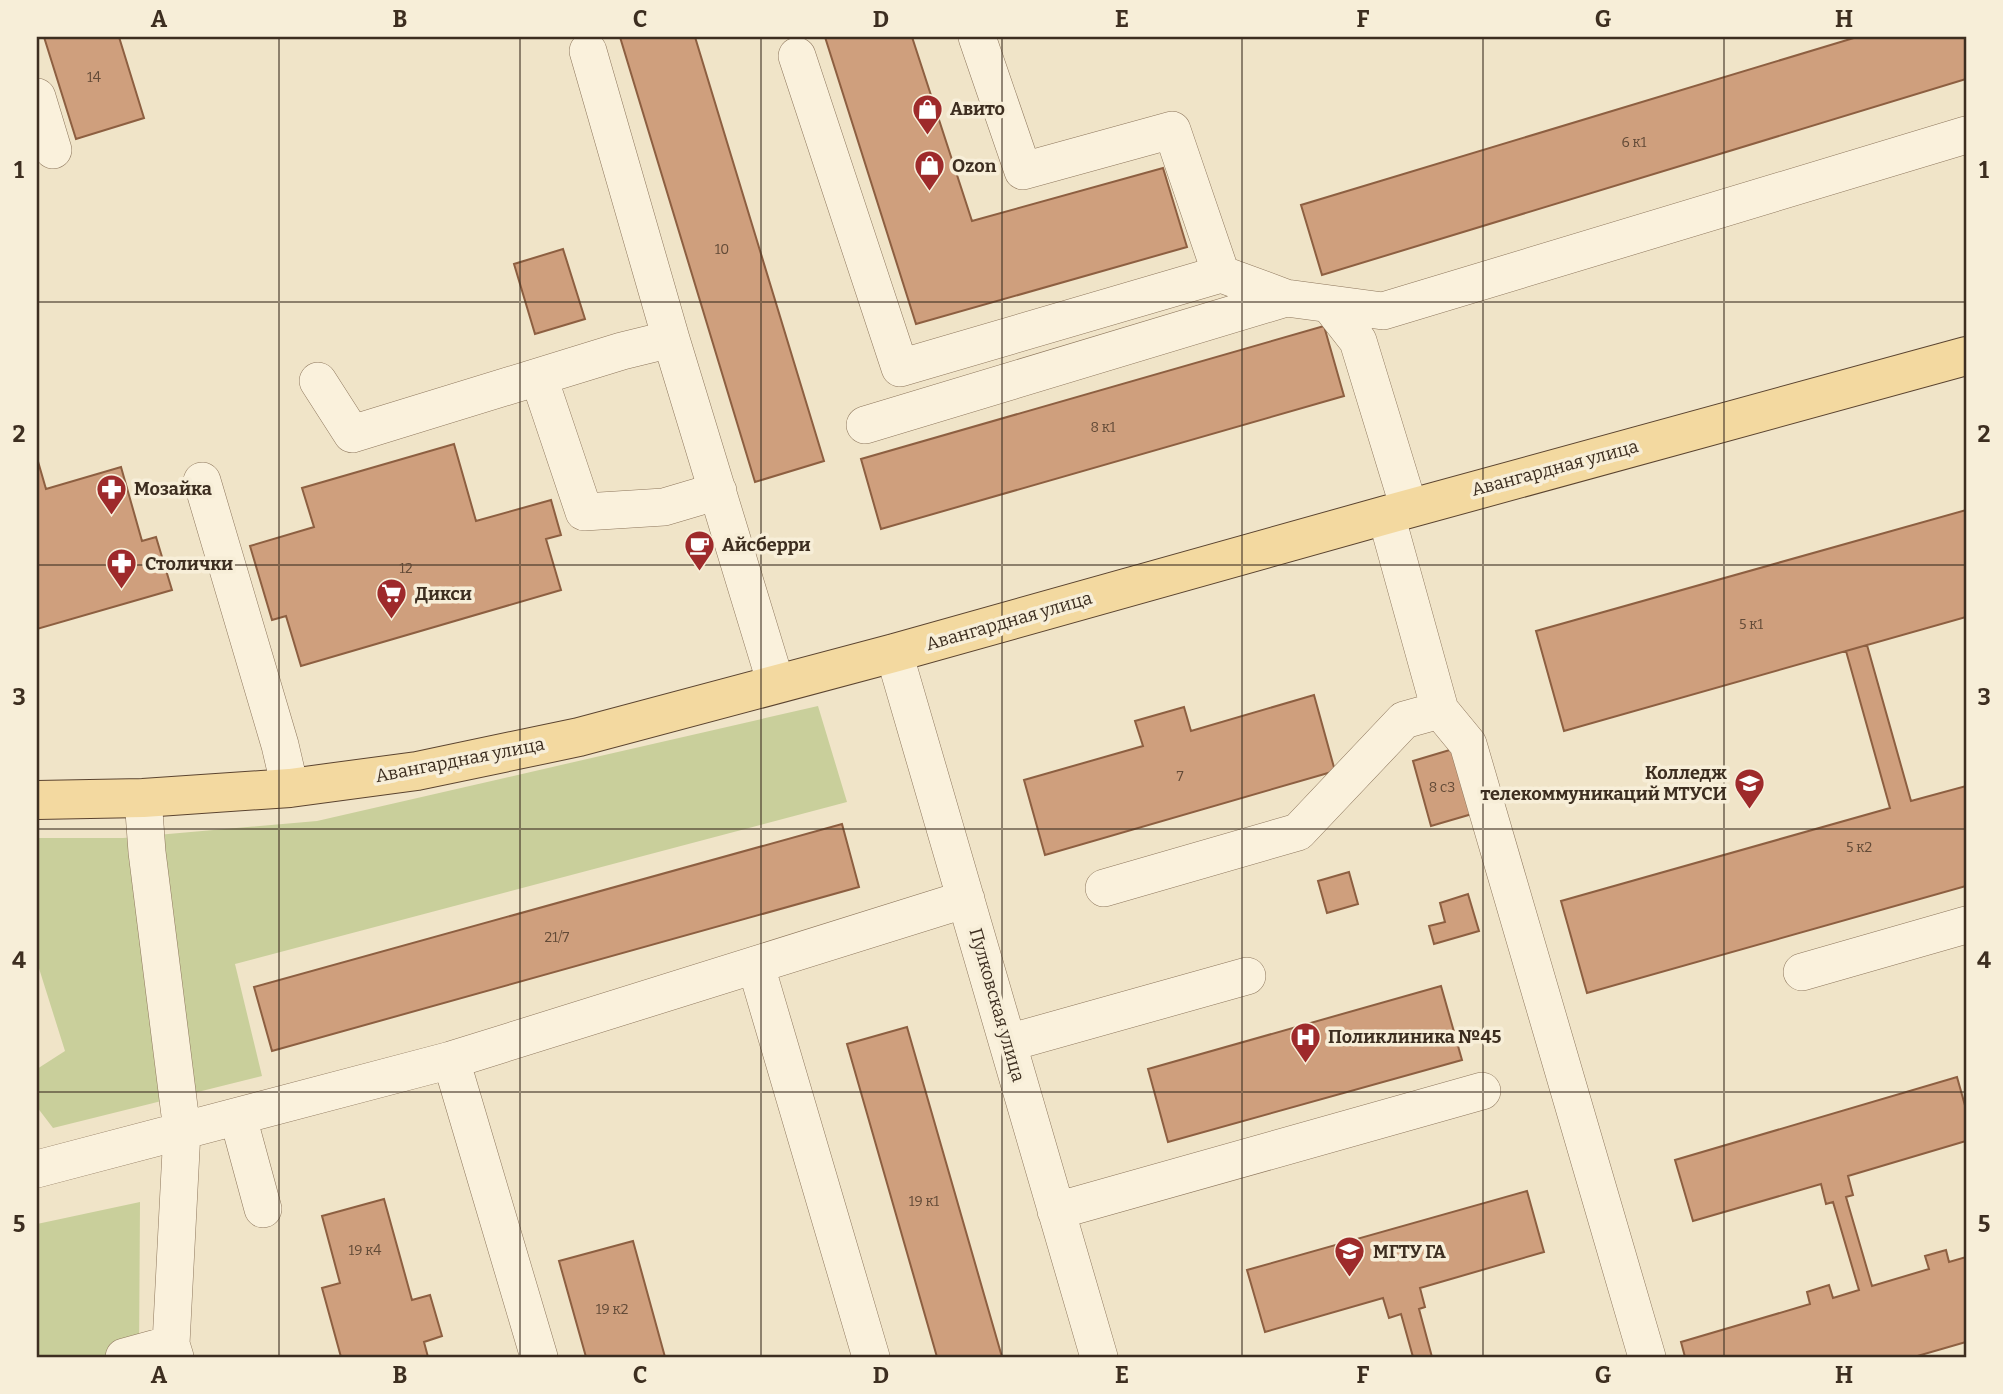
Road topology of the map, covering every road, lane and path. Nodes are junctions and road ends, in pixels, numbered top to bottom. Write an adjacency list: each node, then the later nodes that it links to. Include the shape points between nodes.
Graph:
1 (977, 37): 7 (street, via 1023,171 1172,130)
2 (588, 51): 10 (street)
3 (797, 56): 7 (street, via 900,368)
4 (37, 97): 6 (street)
5 (1966, 135): 9 (street, via 1382,311)
6 (53, 150)
7 (1221, 274): 8 (street)
8 (1286, 298): 9 (street); 14 (street)
9 (1329, 304): 17 (street, via 1358,341)
10 (671, 339): 12 (street); 16 (street)
11 (1966, 356): 17 (main road, Авангардная улица)
12 (539, 378): 13 (street, via 352,434); 16 (street, via 584,512 664,507)
13 (318, 381)
14 (865, 425)
15 (202, 481): 21 (street)
16 (718, 491): 19 (street)
17 (1397, 512): 18 (main road, Авангардная улица); 20 (street)
18 (894, 653): 19 (main road, Авангардная улица); 25 (street, Пулковская улица)
19 (776, 684): 21 (main road, Авангардная улица, via 579,737 417,771)
20 (1440, 710): 24 (street, via 1404,720 1298,832); 43 (street, via 1468,744)
21 (290, 788): 22 (main road, Авангардная улица)
22 (143, 798): 23 (main road, Авангардная улица); 34 (street)
23 (37, 800)
24 (1104, 888)
25 (966, 900): 27 (street); 30 (street, Пулковская улица)
26 (1966, 925): 28 (street)
27 (756, 965): 31 (street); 41 (street)
28 (1802, 972)
29 (1247, 976): 30 (street)
30 (1008, 1044): 37 (street, Пулковская улица)
31 (451, 1060): 33 (street); 40 (street)
32 (1482, 1091): 37 (street)
33 (238, 1116): 34 (street); 36 (street)
34 (182, 1131): 35 (street); 38 (street)
35 (37, 1169)
36 (263, 1209)
37 (1056, 1211): 42 (street, Пулковская улица)
38 (173, 1351): 39 (street)
39 (124, 1357)
40 (539, 1357)
41 (871, 1357)
42 (1099, 1357)
43 (1647, 1357)

